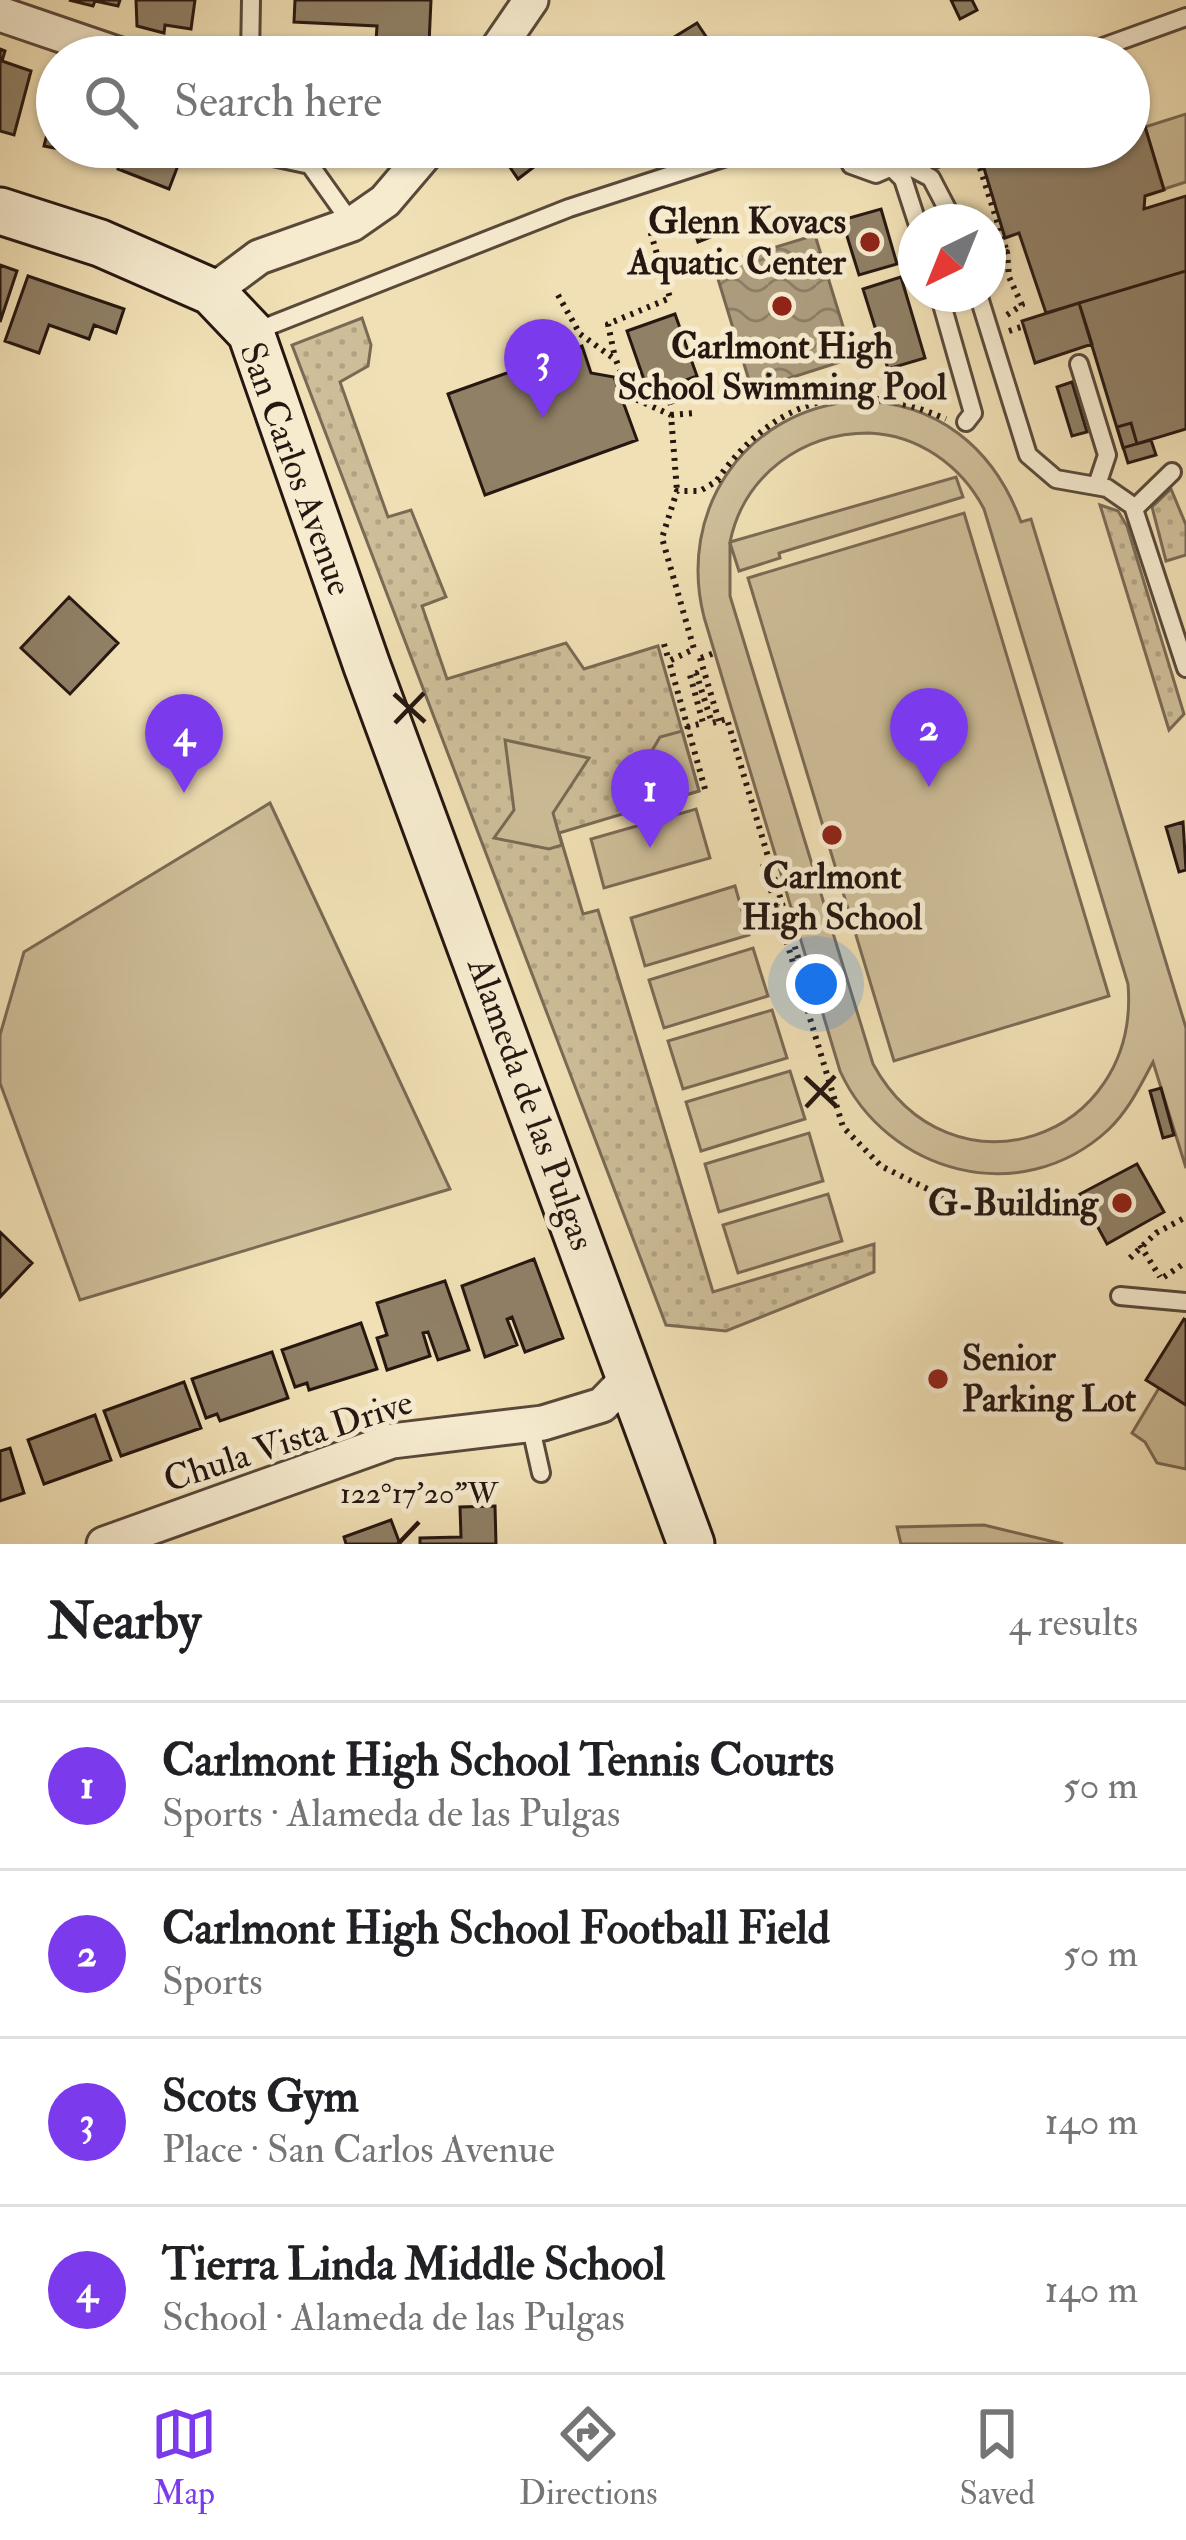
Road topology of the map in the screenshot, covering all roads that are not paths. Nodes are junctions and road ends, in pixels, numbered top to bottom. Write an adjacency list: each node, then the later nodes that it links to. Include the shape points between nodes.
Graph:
1 (251, 0): 6 (lane)
2 (531, 0): 7 (street)
3 (18, 12): 5 (street)
4 (1186, 17): 8 (lane)
5 (76, 36)
6 (250, 36)
7 (506, 36)
8 (1133, 36)
9 (312, 168): 19 (lane)
10 (414, 168): 19 (street)
11 (692, 168): 23 (lane)
12 (856, 168): 13 (lane, via 876,175)
13 (887, 168)
14 (902, 168): 16 (lane)
15 (911, 168): 17 (lane)
16 (911, 204)
17 (946, 204)
18 (0, 211): 20 (main road, San Carlos Avenue)
19 (352, 224): 20 (street, via 259,257)
20 (212, 292): 23 (main road, San Carlos Avenue)
21 (944, 312): 25 (lane, via 973,413)
22 (984, 312): 27 (lane, via 1031,460 1056,479)
23 (250, 333): 29 (main road, San Carlos Avenue)
24 (1079, 364): 27 (lane, via 1106,451)
25 (966, 422)
26 (1172, 472): 28 (lane)
27 (1097, 485): 28 (lane)
28 (1134, 508): 30 (lane)
29 (367, 666): 33 (main road, Alameda de las Pulgas)
30 (1186, 668)
31 (1120, 1297): 32 (lane)
32 (1186, 1302)
33 (629, 1377): 34 (street, Chula Vista Drive, via 602,1405); 37 (main road, Alameda de las Pulgas)
34 (530, 1424): 35 (lane); 36 (street, Chula Vista Drive, via 392,1441)
35 (541, 1473)
36 (104, 1544)
37 (691, 1544)

